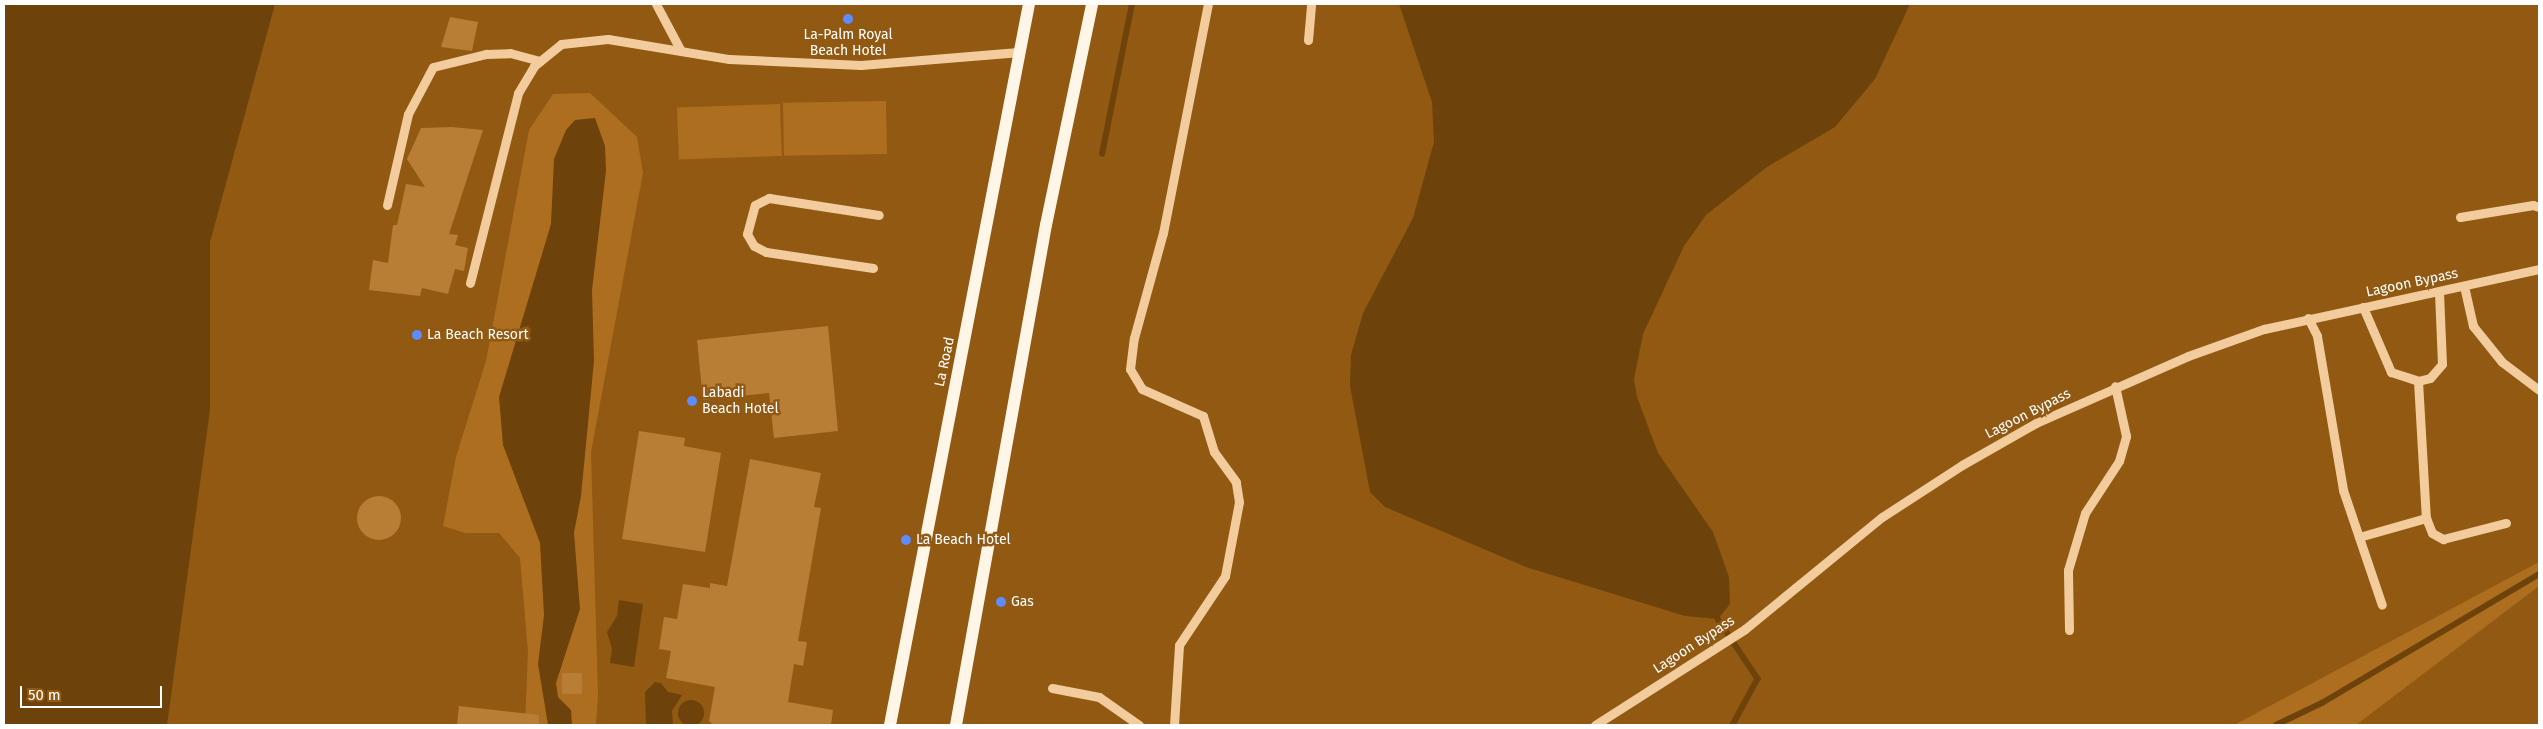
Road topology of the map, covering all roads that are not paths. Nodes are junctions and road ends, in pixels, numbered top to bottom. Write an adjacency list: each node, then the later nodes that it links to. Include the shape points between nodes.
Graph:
1 (656, 4): 7 (street)
2 (1028, 4): 8 (main road, La Road)
3 (1092, 4): 31 (main road, via 1046,225)
4 (1208, 4): 33 (street, via 1163,232 1134,338 1130,369 1142,389 1203,416 1214,452 1236,482 1239,502 1225,576 1180,645)
5 (1311, 4): 6 (street)
6 (1308, 40)
7 (681, 51): 8 (street, via 729,59 861,65); 9 (street, via 608,39 574,40 560,44)
8 (1020, 52): 30 (main road, La Road)
9 (540, 61): 10 (street, via 510,53 486,54 433,67 408,114); 16 (street, via 518,93)
10 (387, 205)
11 (2539, 207): 13 (street, via 2533,205)
12 (879, 215): 14 (street, via 769,198 755,205 747,234 754,246 766,252)
13 (2460, 217)
14 (873, 268)
15 (2539, 269): 17 (street, Lagoon Bypass)
16 (470, 283)
17 (2464, 286): 18 (street, Lagoon Bypass); 23 (street, via 2473,326 2502,362)
18 (2439, 293): 19 (street, Lagoon Bypass); 21 (street, via 2442,364 2430,378)
19 (2363, 307): 20 (street, Lagoon Bypass); 21 (street, via 2391,372)
20 (2308, 318): 22 (street, Lagoon Bypass, via 2188,356); 26 (street, via 2317,336 2343,490)
21 (2418, 381): 24 (street)
22 (2115, 386): 28 (street, via 2126,436 2119,461 2085,513 2068,570); 34 (street, Lagoon Bypass, via 1962,465 1882,517 1745,629)
23 (2539, 390)
24 (2426, 518): 25 (street, via 2432,533 2443,539); 26 (street)
25 (2506, 523)
26 (2359, 537): 27 (street)
27 (2382, 605)
28 (2069, 630)
29 (1052, 688): 32 (street, via 1099,697)
30 (890, 725)
31 (956, 725)
32 (1138, 725)
33 (1174, 725)
34 (1595, 725)

